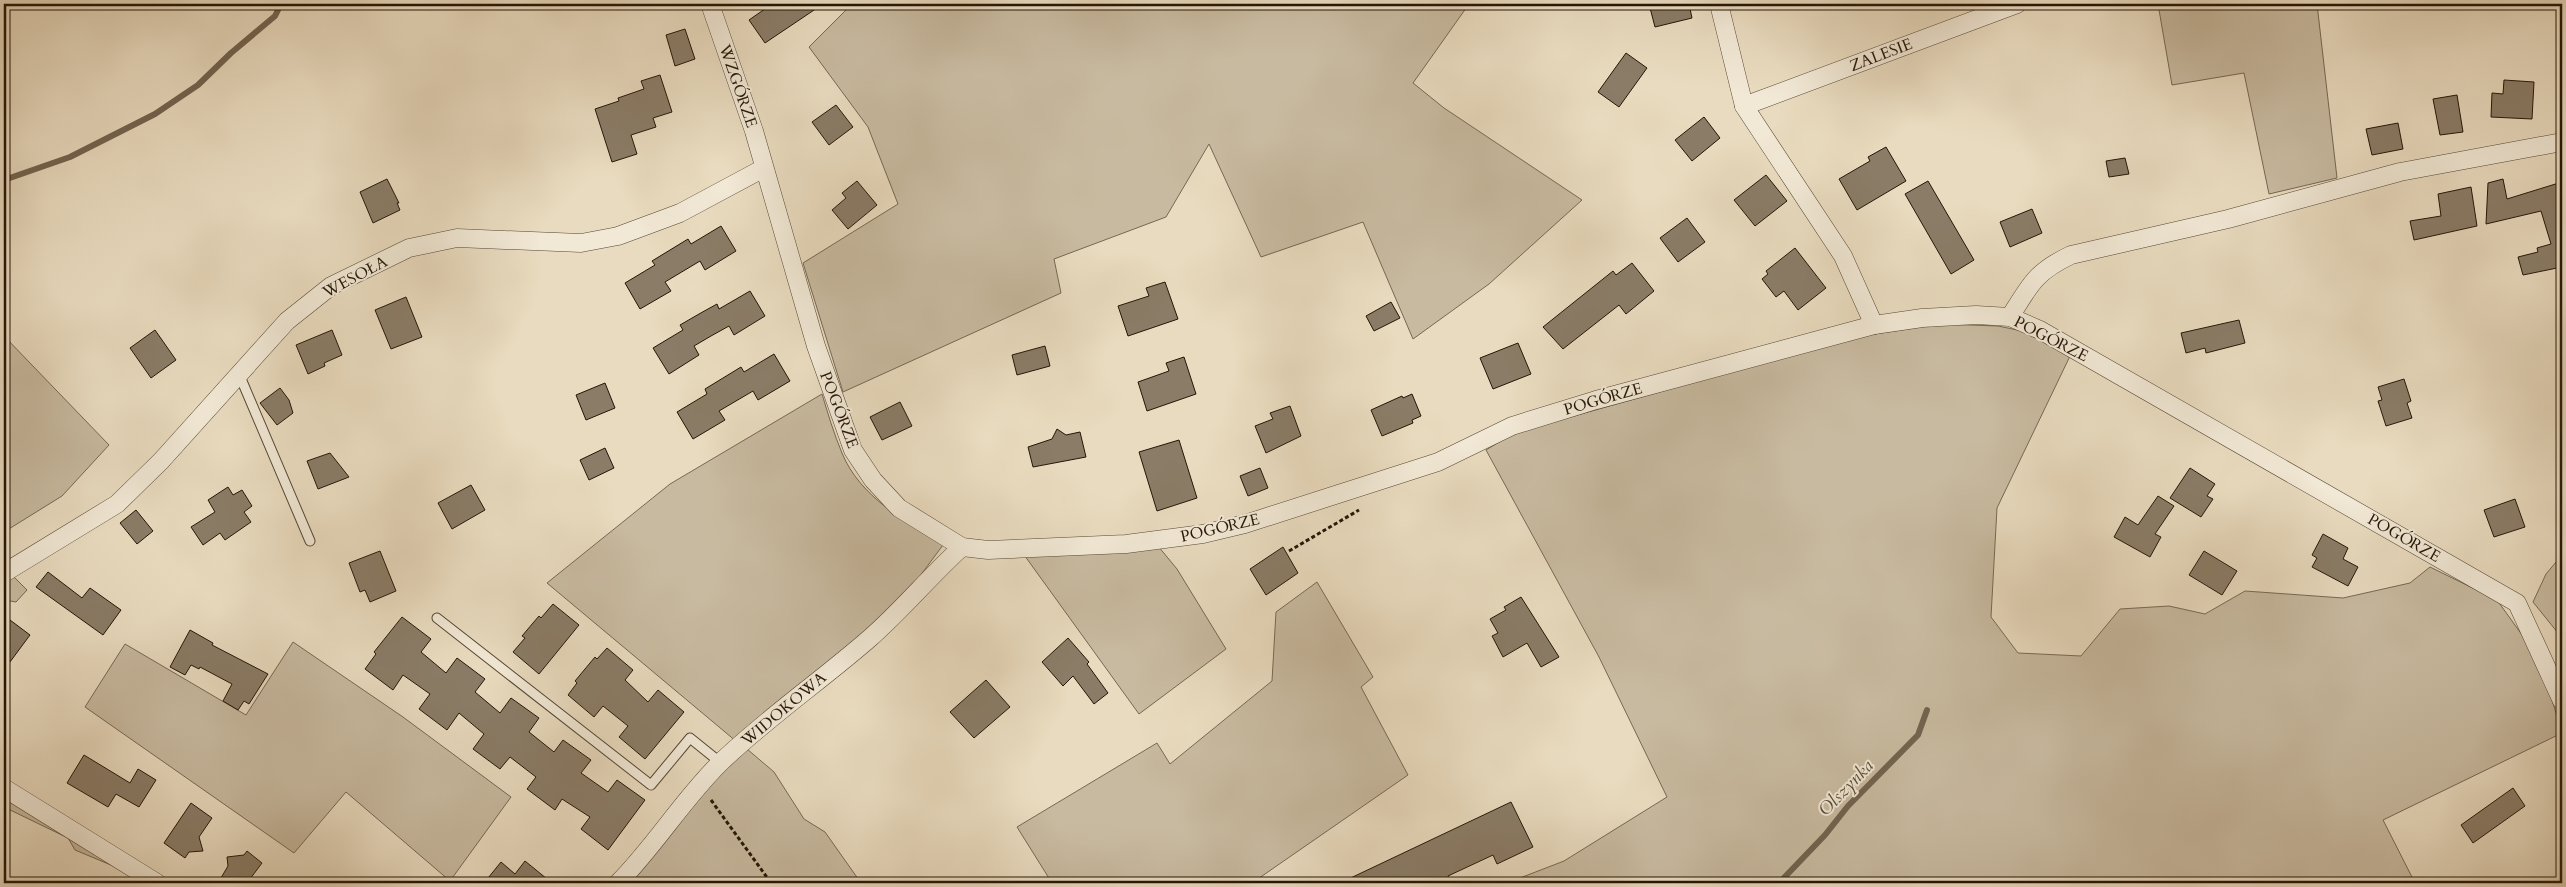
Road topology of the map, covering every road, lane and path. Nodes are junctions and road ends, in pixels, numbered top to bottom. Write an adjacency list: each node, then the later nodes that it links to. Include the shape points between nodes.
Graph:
1 (710, 4): 6 (street, WZGÓRZE)
2 (1719, 4): 4 (street)
3 (2018, 4): 4 (street, ZALESIE)
4 (1744, 106): 8 (street, via 1843,256)
5 (2562, 142): 7 (street, via 2400,172 2228,219 2071,255 2048,266 2031,282)
6 (764, 168): 9 (street, WESOŁA, via 680,213 618,236 581,243 457,238 408,248 331,286 287,321); 12 (street, POGÓRZE, via 816,346 853,450 873,480 898,508)
7 (2010, 318): 8 (street, POGÓRZE, via 1976,315); 16 (street, POGÓRZE, via 2040,330 2517,603)
8 (1874, 325): 12 (street, POGÓRZE, via 1512,426 1438,462 1237,526 1202,534 1112,545 988,550)
9 (239, 374): 11 (lane); 14 (street, WESOŁA, via 161,461 117,504)
10 (1364, 507): 13 (path)
11 (310, 540)
12 (962, 546): 17 (street, WIDOKOWA, via 871,637)
13 (1289, 550)
14 (4, 573)
15 (437, 618): 17 (lane, via 651,785 690,738)
16 (2562, 701)
17 (721, 762): 18 (street, WIDOKOWA)
18 (700, 785): 21 (street, WIDOKOWA); 22 (path)
19 (4, 788): 20 (street)
20 (157, 883)
21 (618, 883)
22 (771, 883)

